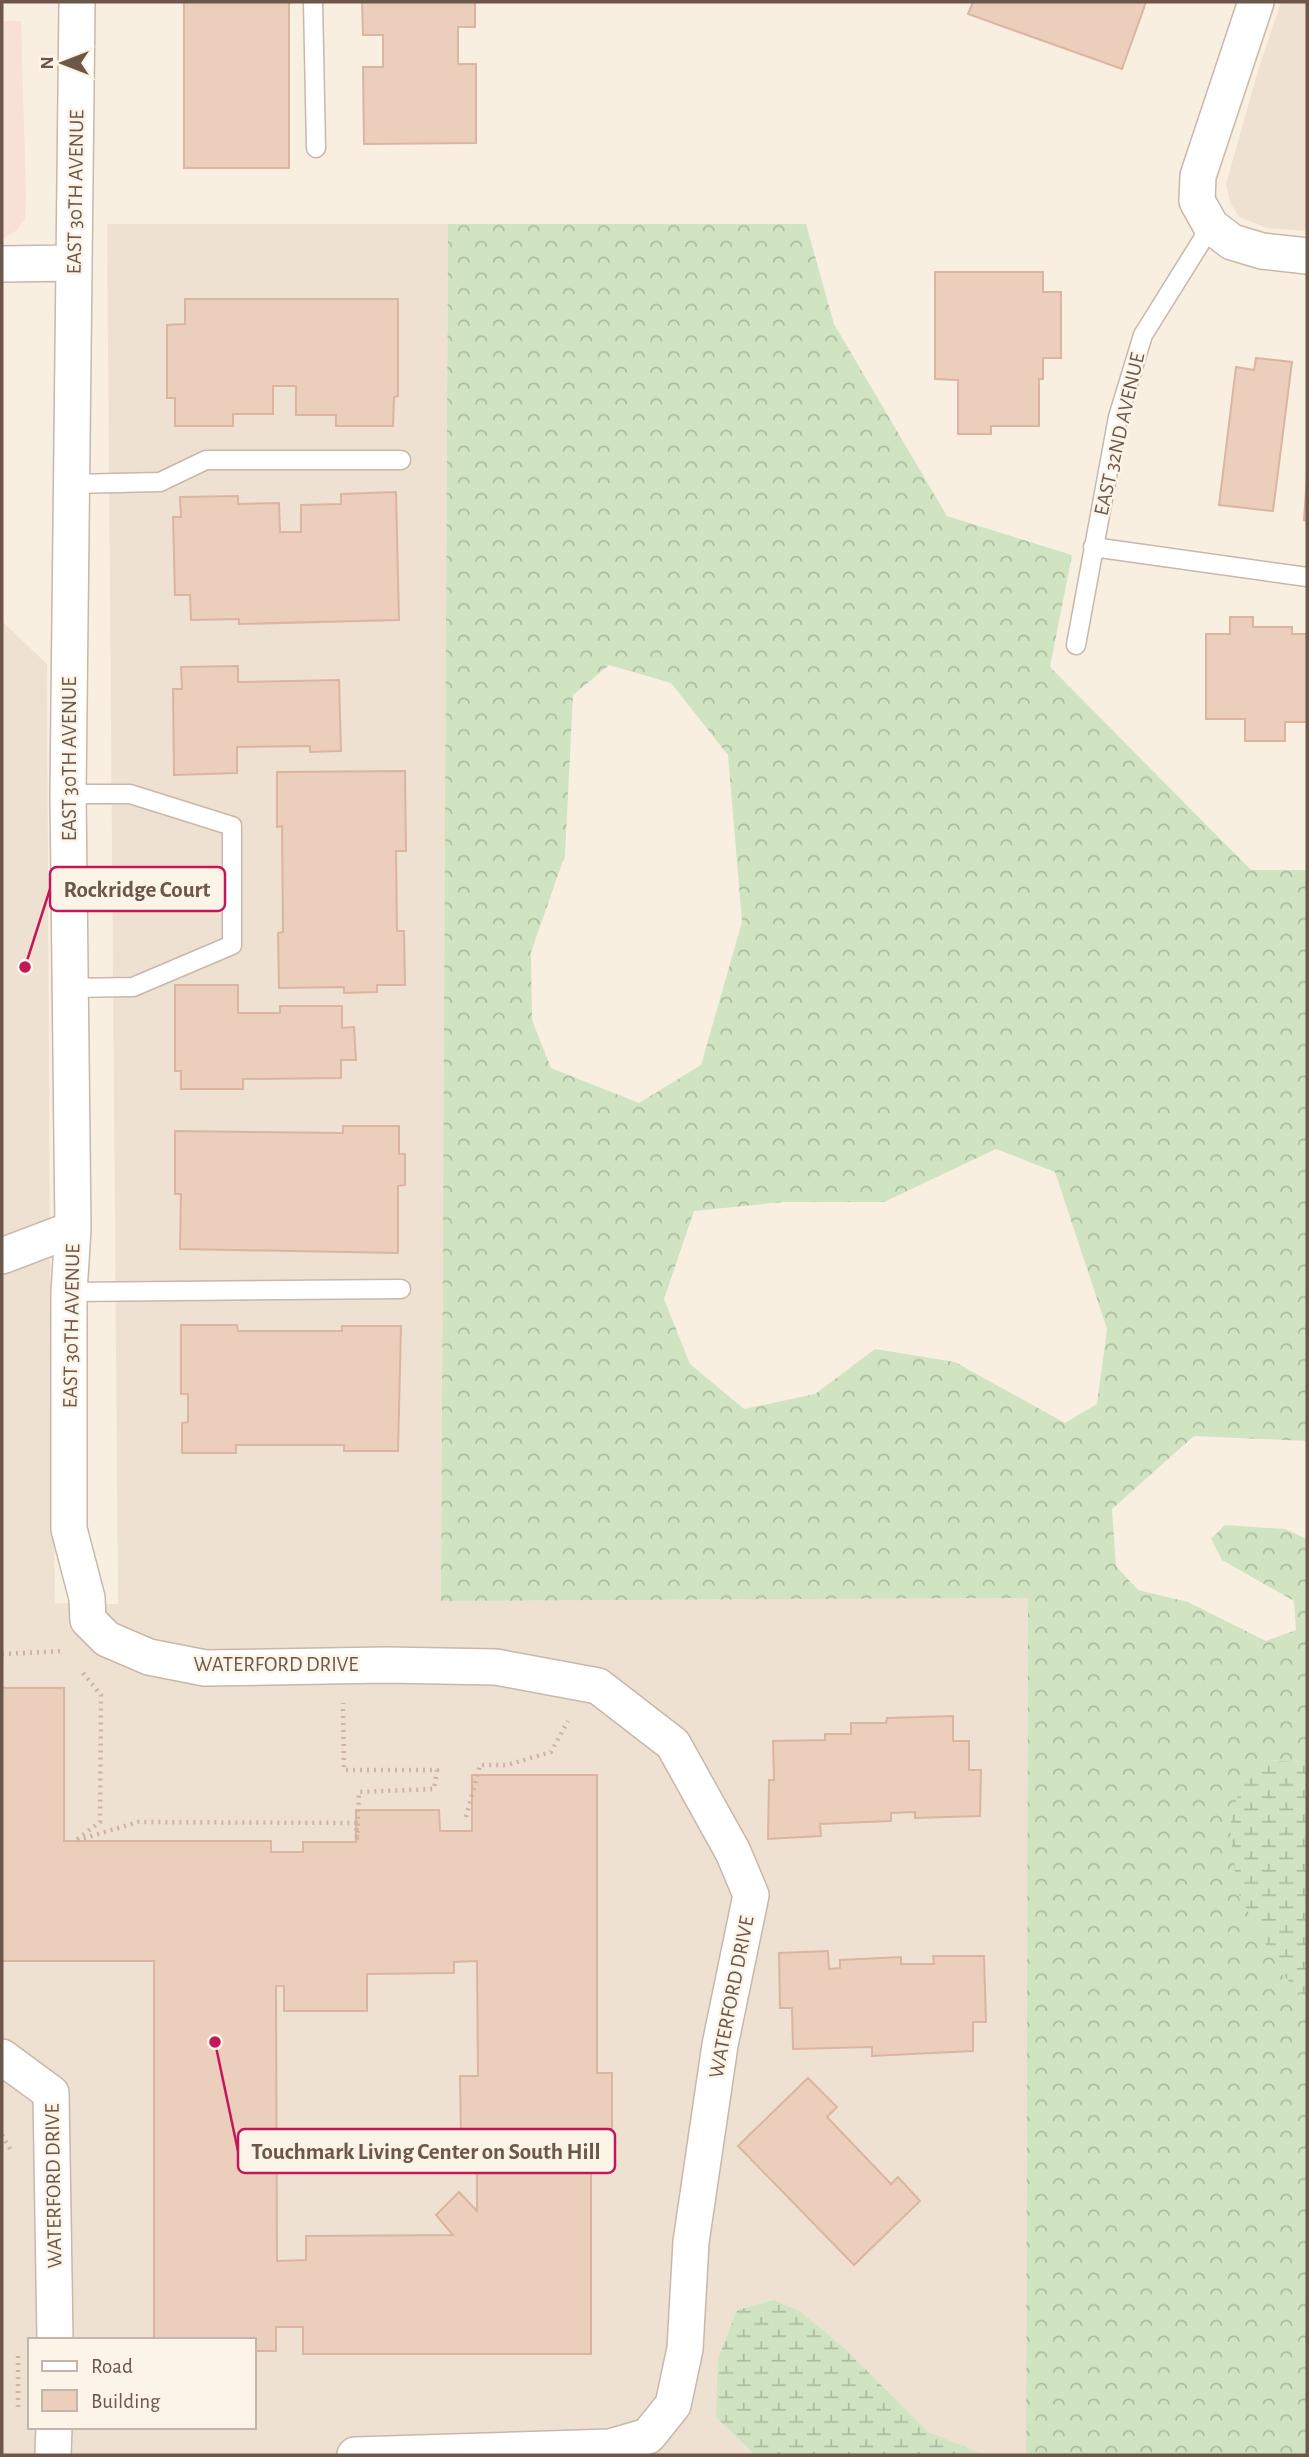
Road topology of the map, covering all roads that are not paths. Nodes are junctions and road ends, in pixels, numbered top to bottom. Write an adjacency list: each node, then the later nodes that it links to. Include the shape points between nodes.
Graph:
1 (77, 2): 7 (street, EAST 30TH AVENUE)
2 (313, 2): 4 (lane)
3 (1256, 2): 5 (street, via 1198,176 1197,201)
4 (316, 148)
5 (1211, 226): 6 (street, via 1232,242); 11 (lane, EAST 32ND AVENUE, via 1143,335 1118,417)
6 (1307, 256)
7 (74, 263): 8 (street); 10 (street, EAST 30TH AVENUE)
8 (2, 264)
9 (401, 460): 10 (lane, via 206,460 160,482)
10 (71, 484): 14 (street, EAST 30TH AVENUE)
11 (1093, 547): 12 (lane); 13 (lane, EAST 32ND AVENUE)
12 (1307, 577)
13 (1076, 645)
14 (68, 794): 15 (street, EAST 30TH AVENUE); 15 (lane, via 130,794 232,826 232,945 133,987)
15 (69, 988): 16 (street, EAST 30TH AVENUE)
16 (73, 1229): 17 (street); 19 (street, EAST 30TH AVENUE)
17 (2, 1256)
18 (401, 1289): 19 (lane)
19 (69, 1292): 20 (street, EAST 30TH AVENUE, via 69,1529)
20 (87, 1598): 25 (street, WATERFORD DRIVE, via 88,1620 107,1639 149,1657 205,1668 496,1667 598,1686 673,1744 733,1852 751,1895 720,2045 691,2242 685,2349 673,2405 648,2436 610,2447)
21 (2, 2057): 22 (street, WATERFORD DRIVE, via 51,2094)
22 (55, 2338)
23 (54, 2429): 24 (street)
24 (53, 2455)
25 (355, 2455)

